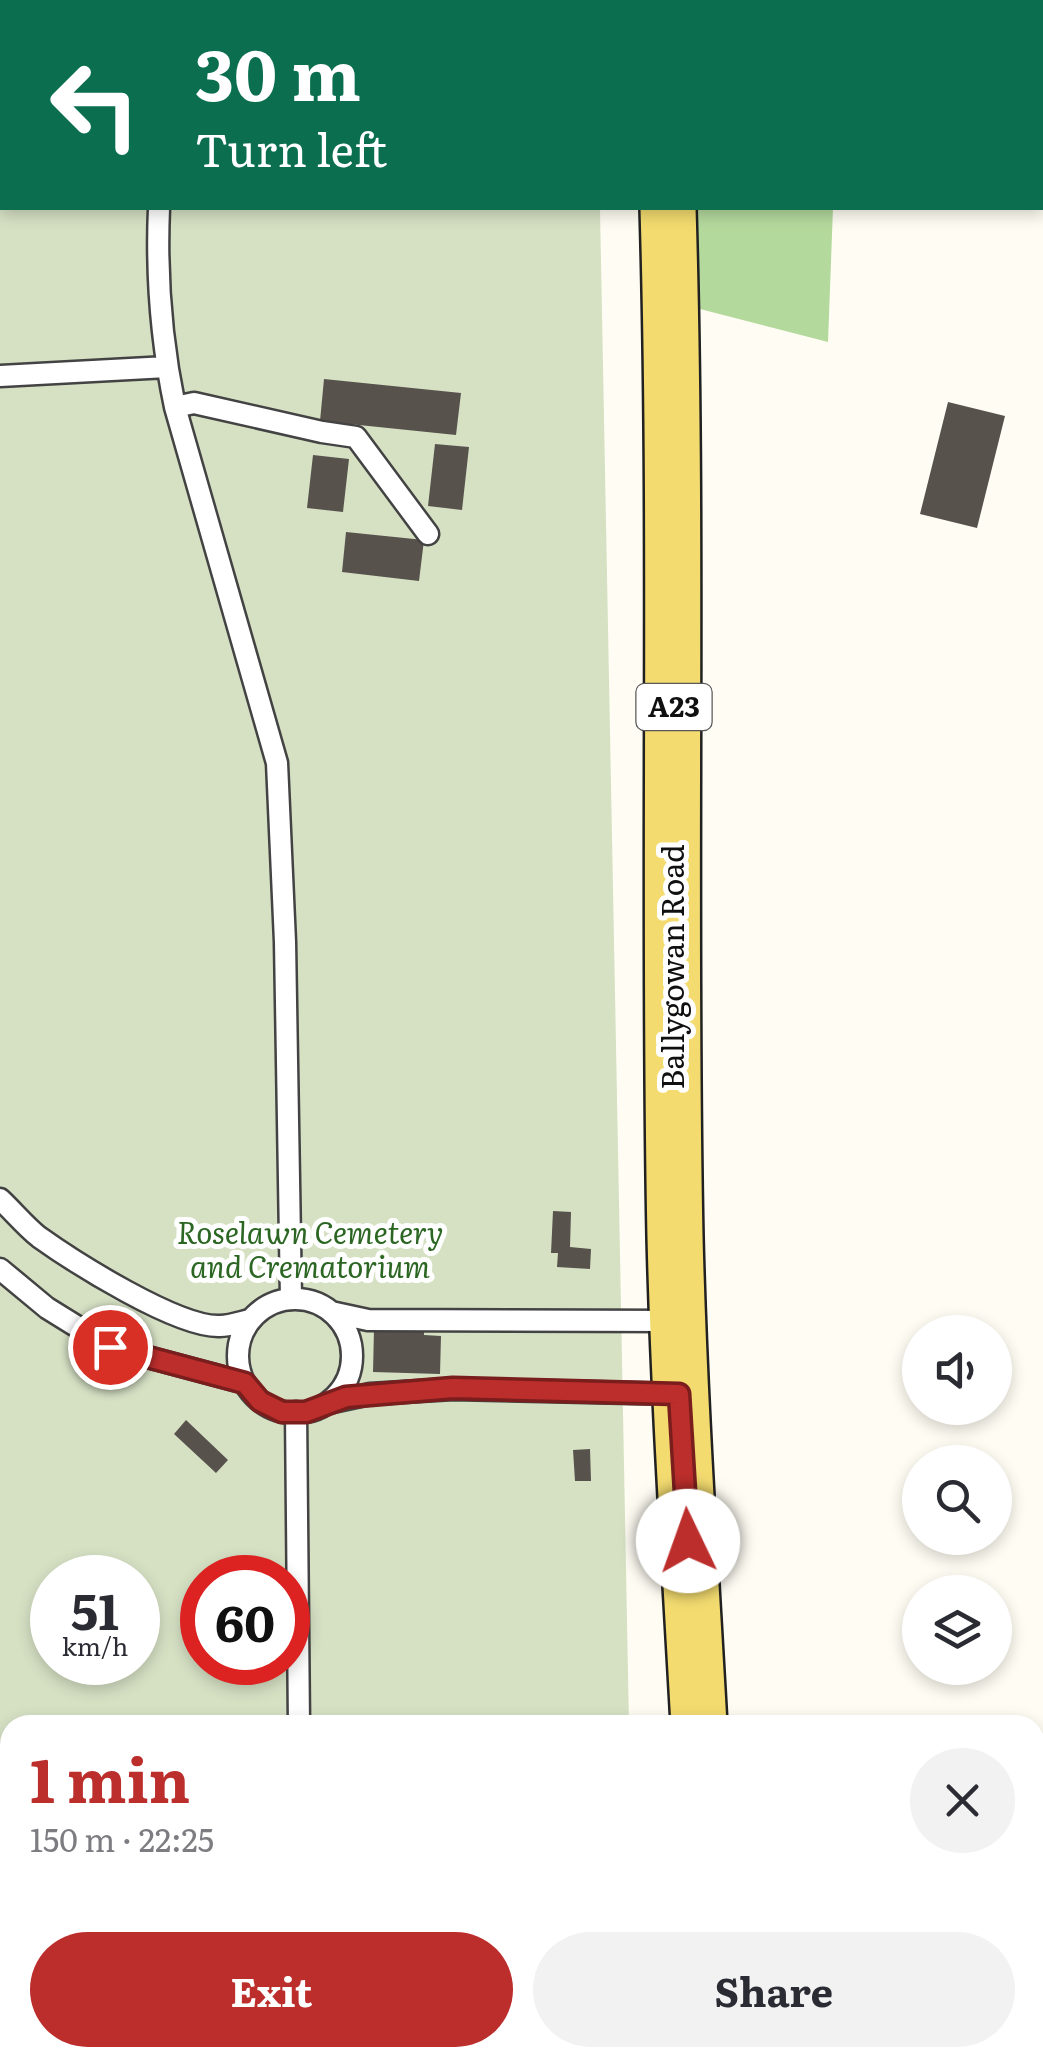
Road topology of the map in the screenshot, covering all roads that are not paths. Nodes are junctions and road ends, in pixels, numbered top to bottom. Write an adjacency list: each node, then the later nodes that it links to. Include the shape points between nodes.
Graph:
1 (159, 210): 3 (lane, via 156,267)
2 (668, 210): 12 (main road, Ballygowan Road / A23)
3 (166, 367): 4 (lane); 5 (lane)
4 (0, 376)
5 (175, 407): 6 (lane, via 194,403 356,437); 9 (lane, via 277,763)
6 (428, 534)
7 (0, 1199): 11 (lane, via 36,1235 157,1307 207,1325)
8 (0, 1268): 13 (lane, via 47,1308 110,1347)
9 (291, 1299): 10 (lane); 11 (lane, via 266,1306)
10 (329, 1311): 12 (lane, via 368,1320); 15 (lane, via 350,1342 352,1365)
11 (250, 1320): 13 (lane, via 238,1360)
12 (678, 1321): 14 (main road, Ballygowan Road / A23)
13 (245, 1383): 16 (lane, via 260,1401)
14 (679, 1394): 15 (lane, via 453,1388); 18 (main road, Ballygowan Road / A23)
15 (327, 1403): 16 (lane)
16 (296, 1412): 17 (lane)
17 (300, 1715)
18 (698, 1715)

